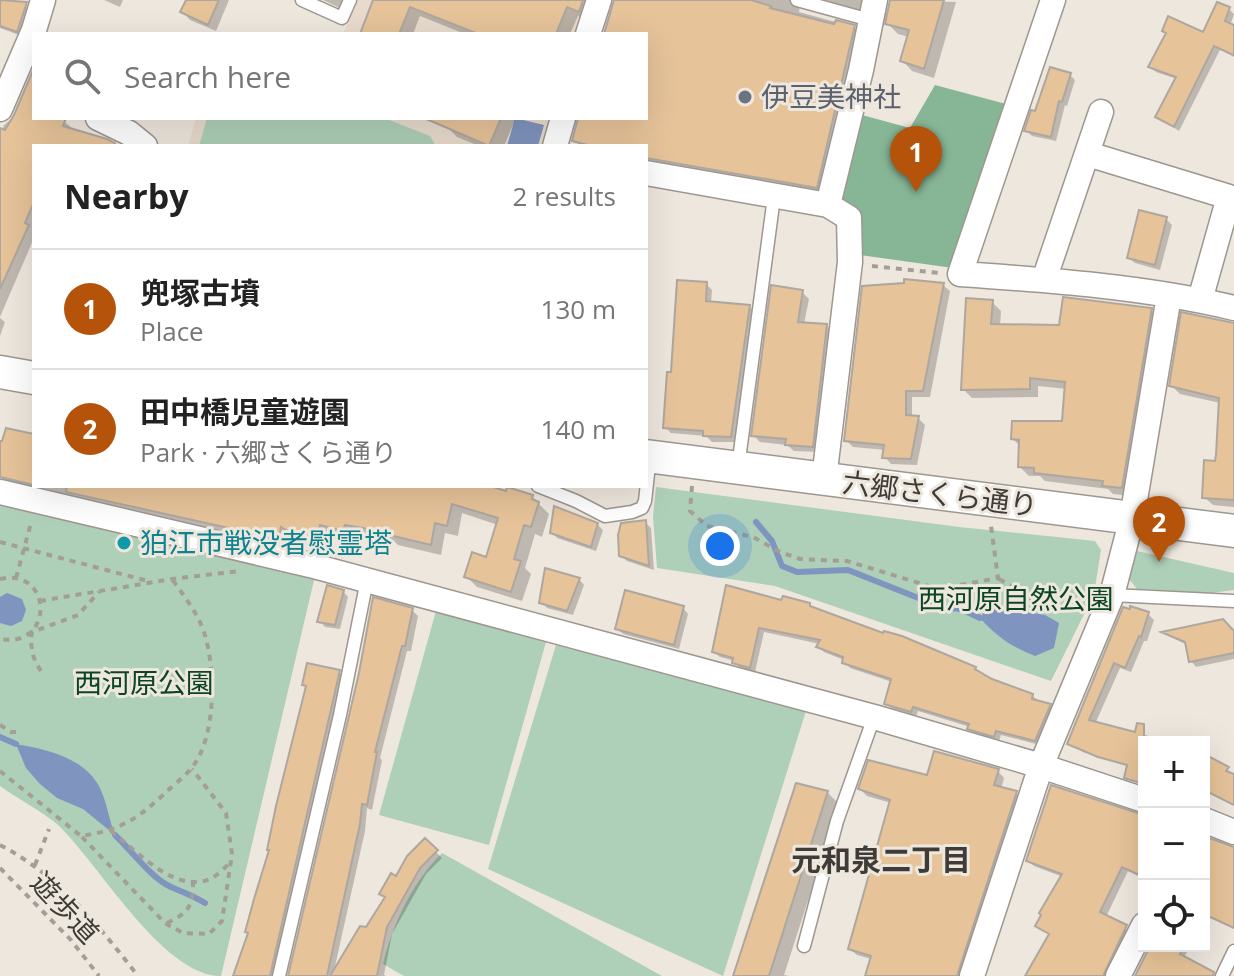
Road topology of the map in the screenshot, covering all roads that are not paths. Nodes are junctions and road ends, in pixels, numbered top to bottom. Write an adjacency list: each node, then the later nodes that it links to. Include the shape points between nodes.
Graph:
1 (43, 0): 8 (street)
2 (302, 0): 3 (lane, via 342,18)
3 (350, 0)
4 (599, 0): 9 (street)
5 (797, 0): 7 (lane)
6 (1053, 0): 22 (street, via 960,274)
7 (872, 10): 21 (street)
8 (34, 32)
9 (589, 32)
10 (32, 41): 11 (street)
11 (23, 88): 12 (street)
12 (0, 109)
13 (1101, 112): 18 (street)
14 (102, 120): 16 (street)
15 (562, 120): 17 (street)
16 (143, 144)
17 (556, 144)
18 (1088, 154): 22 (street); 24 (street, via 1229,197)
19 (648, 177): 20 (street)
20 (774, 197): 21 (street); 29 (lane)
21 (828, 205): 30 (street, via 849,218 850,262)
22 (1044, 280): 23 (street)
23 (1169, 296): 24 (street); 34 (street)
24 (1200, 300): 25 (street)
25 (1234, 308)
26 (0, 372): 27 (main road)
27 (32, 378)
28 (648, 456): 29 (main road, 六郷さくら通り)
29 (737, 468): 30 (main road, 六郷さくら通り)
30 (824, 479): 34 (main road, 六郷さくら通り)
31 (543, 488): 32 (lane, via 605,516 642,508)
32 (646, 488)
33 (0, 492): 36 (street)
34 (1132, 518): 35 (main road, 六郷さくら通り); 37 (street)
35 (1234, 531)
36 (367, 580): 39 (street); 47 (lane)
37 (1112, 595): 38 (lane); 40 (street)
38 (1234, 601)
39 (874, 717): 40 (street); 45 (lane, via 837,821)
40 (1041, 766): 41 (street); 48 (street)
41 (1138, 798)
42 (1210, 822): 43 (street)
43 (1234, 832)
44 (1138, 937): 49 (street)
45 (804, 946)
46 (1234, 951): 50 (lane)
47 (279, 976)
48 (972, 976)
49 (1118, 976)
50 (1222, 976)

